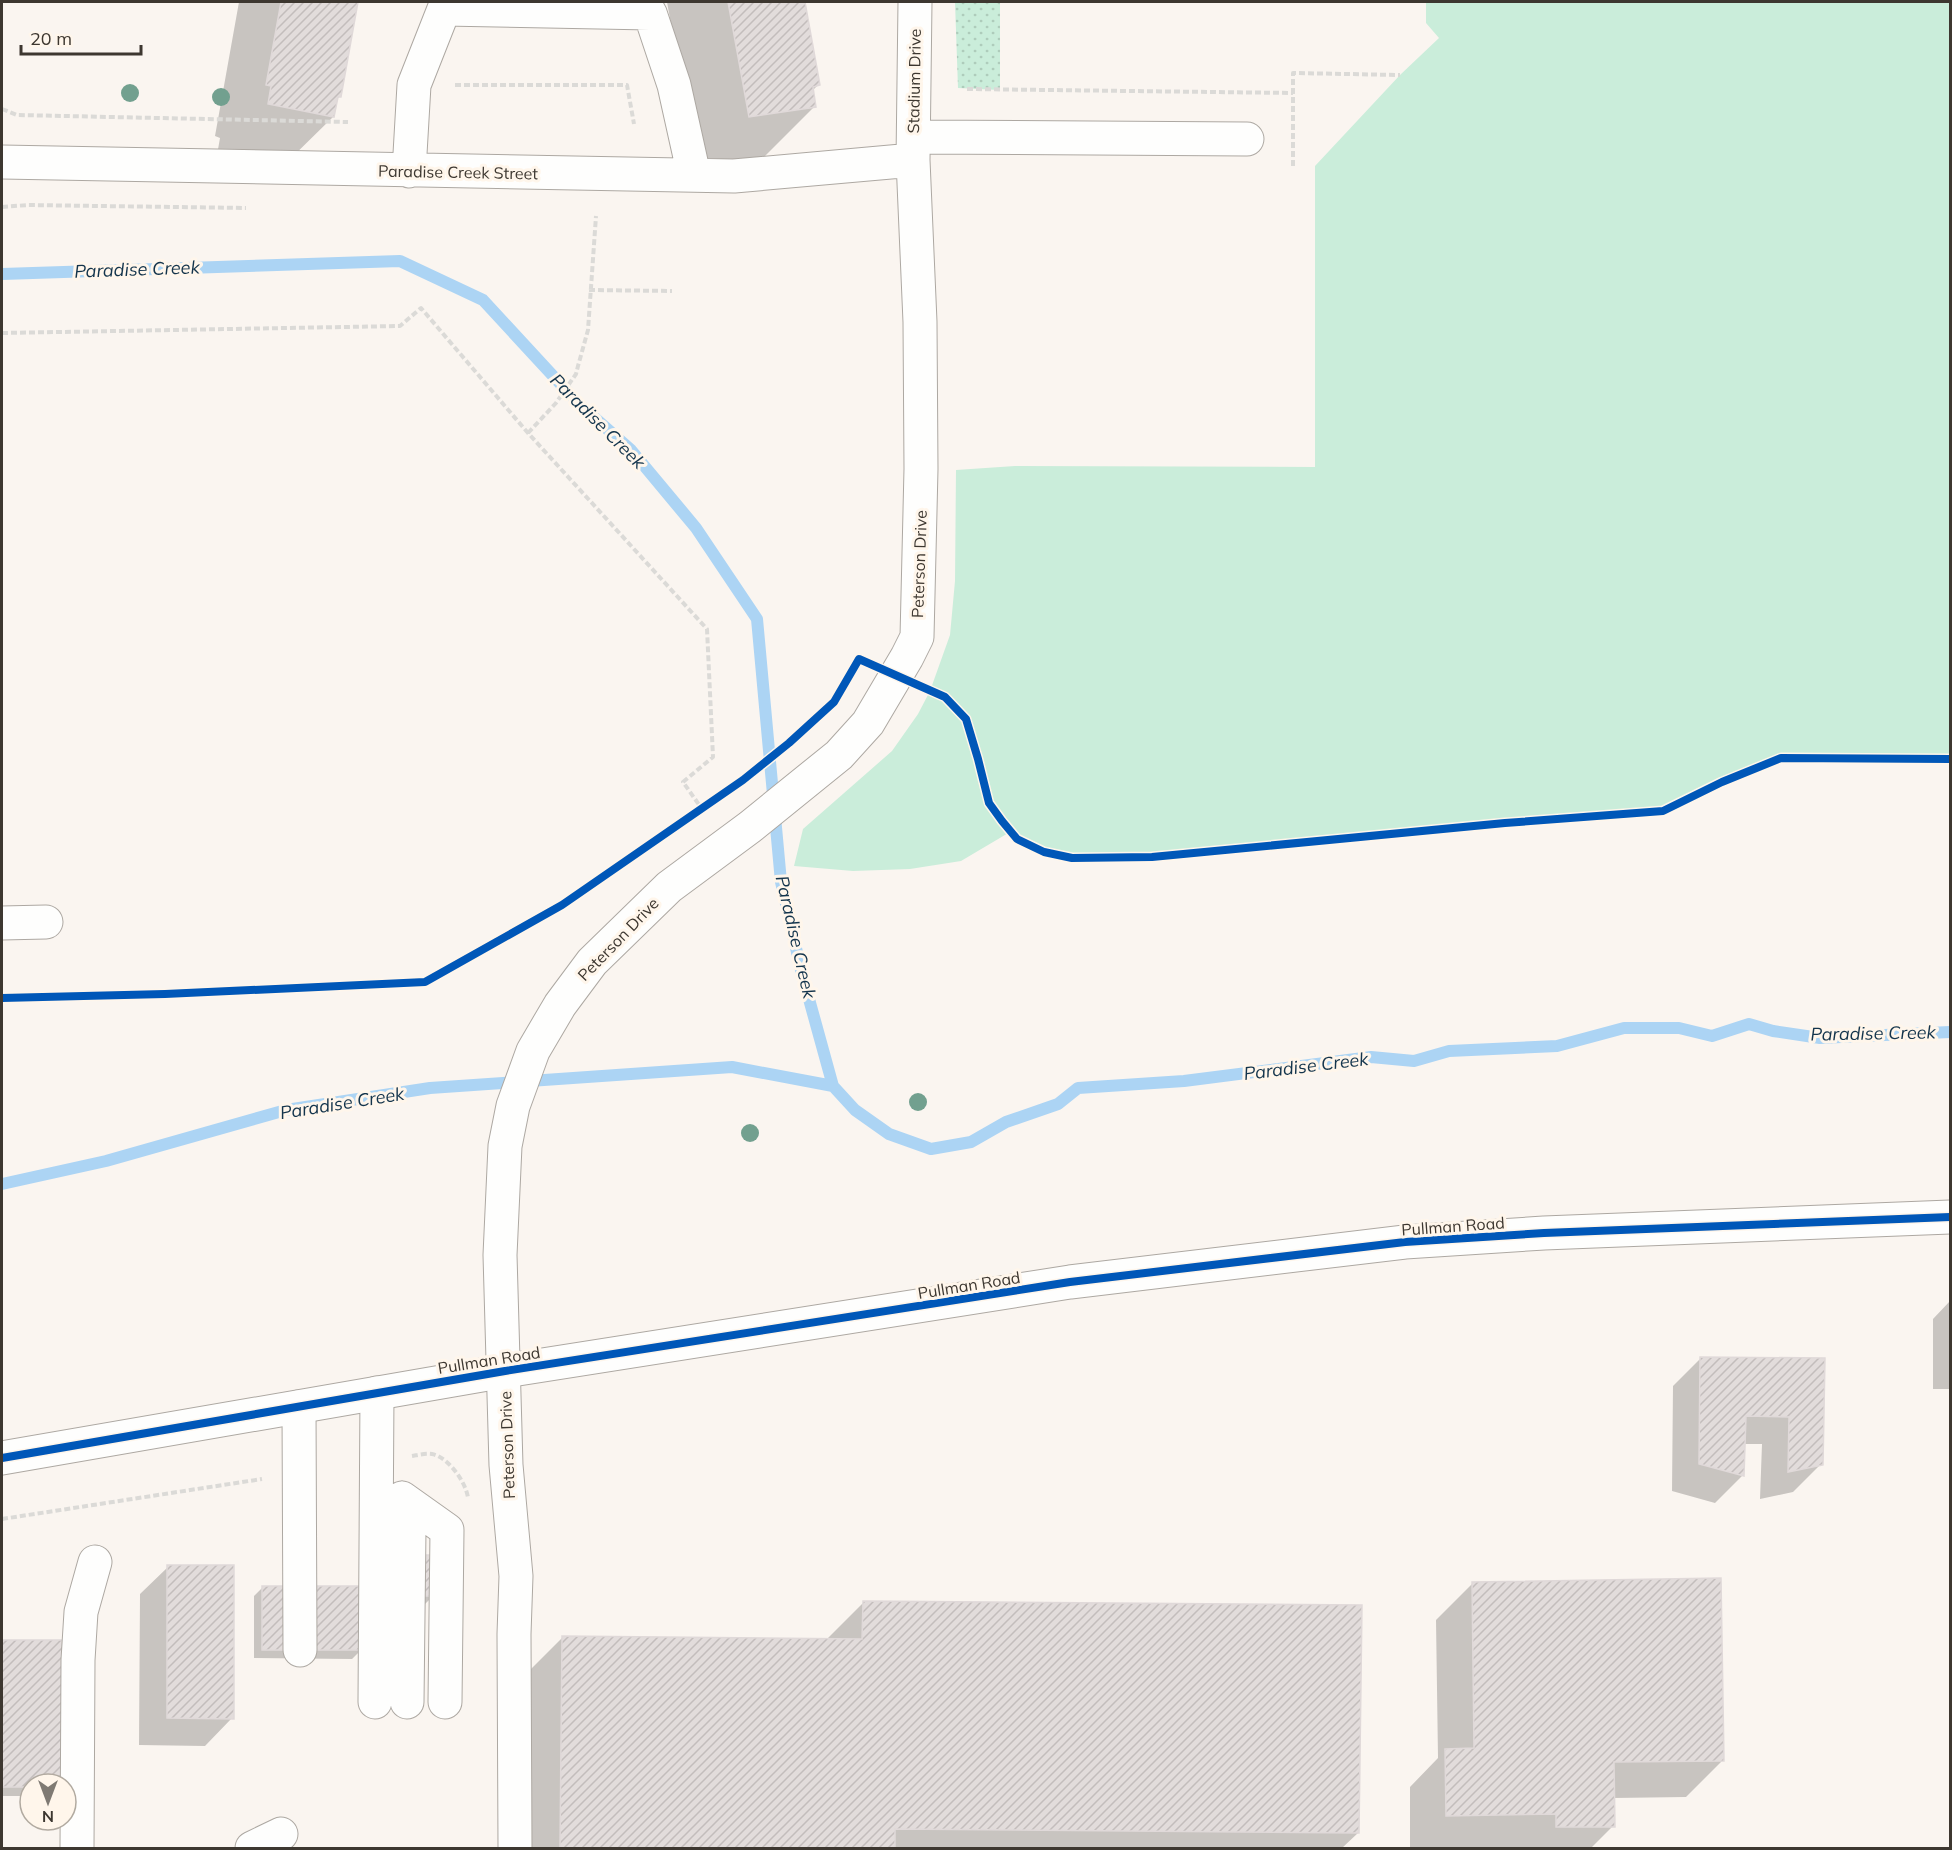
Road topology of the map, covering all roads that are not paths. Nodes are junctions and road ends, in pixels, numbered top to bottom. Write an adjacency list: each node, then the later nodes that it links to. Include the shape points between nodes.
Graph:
1 (915, 2): 3 (street, Stadium Drive)
2 (1247, 139): 3 (street, Paradise Creek Street)
3 (914, 148): 6 (street, Paradise Creek Street, via 734,176); 10 (street, Peterson Drive, via 921,446 917,637 868,723 839,755 669,887 592,962 533,1051 513,1106 505,1146 500,1255)
4 (2, 162): 5 (street, Paradise Creek Street)
5 (409, 171): 6 (street, Paradise Creek Street); 6 (street, via 414,85 444,9 650,14 674,85)
6 (694, 175)
7 (46, 922): 8 (street)
8 (2, 923)
9 (1950, 1217): 10 (street, Pullman Road, via 1405,1242 1070,1282)
10 (505, 1371): 11 (street, Pullman Road); 22 (street, Peterson Drive, via 506,1465 516,1576)
11 (377, 1393): 12 (street, Pullman Road); 16 (street)
12 (299, 1407): 13 (street, Pullman Road); 15 (street)
13 (2, 1458)
14 (95, 1562): 20 (street, via 81,1612)
15 (300, 1650)
16 (375, 1702)
17 (407, 1702): 18 (street, via 409,1529 402,1498 447,1530)
18 (445, 1702)
19 (281, 1834): 21 (street)
20 (77, 1848)
21 (252, 1848)
22 (515, 1848)

